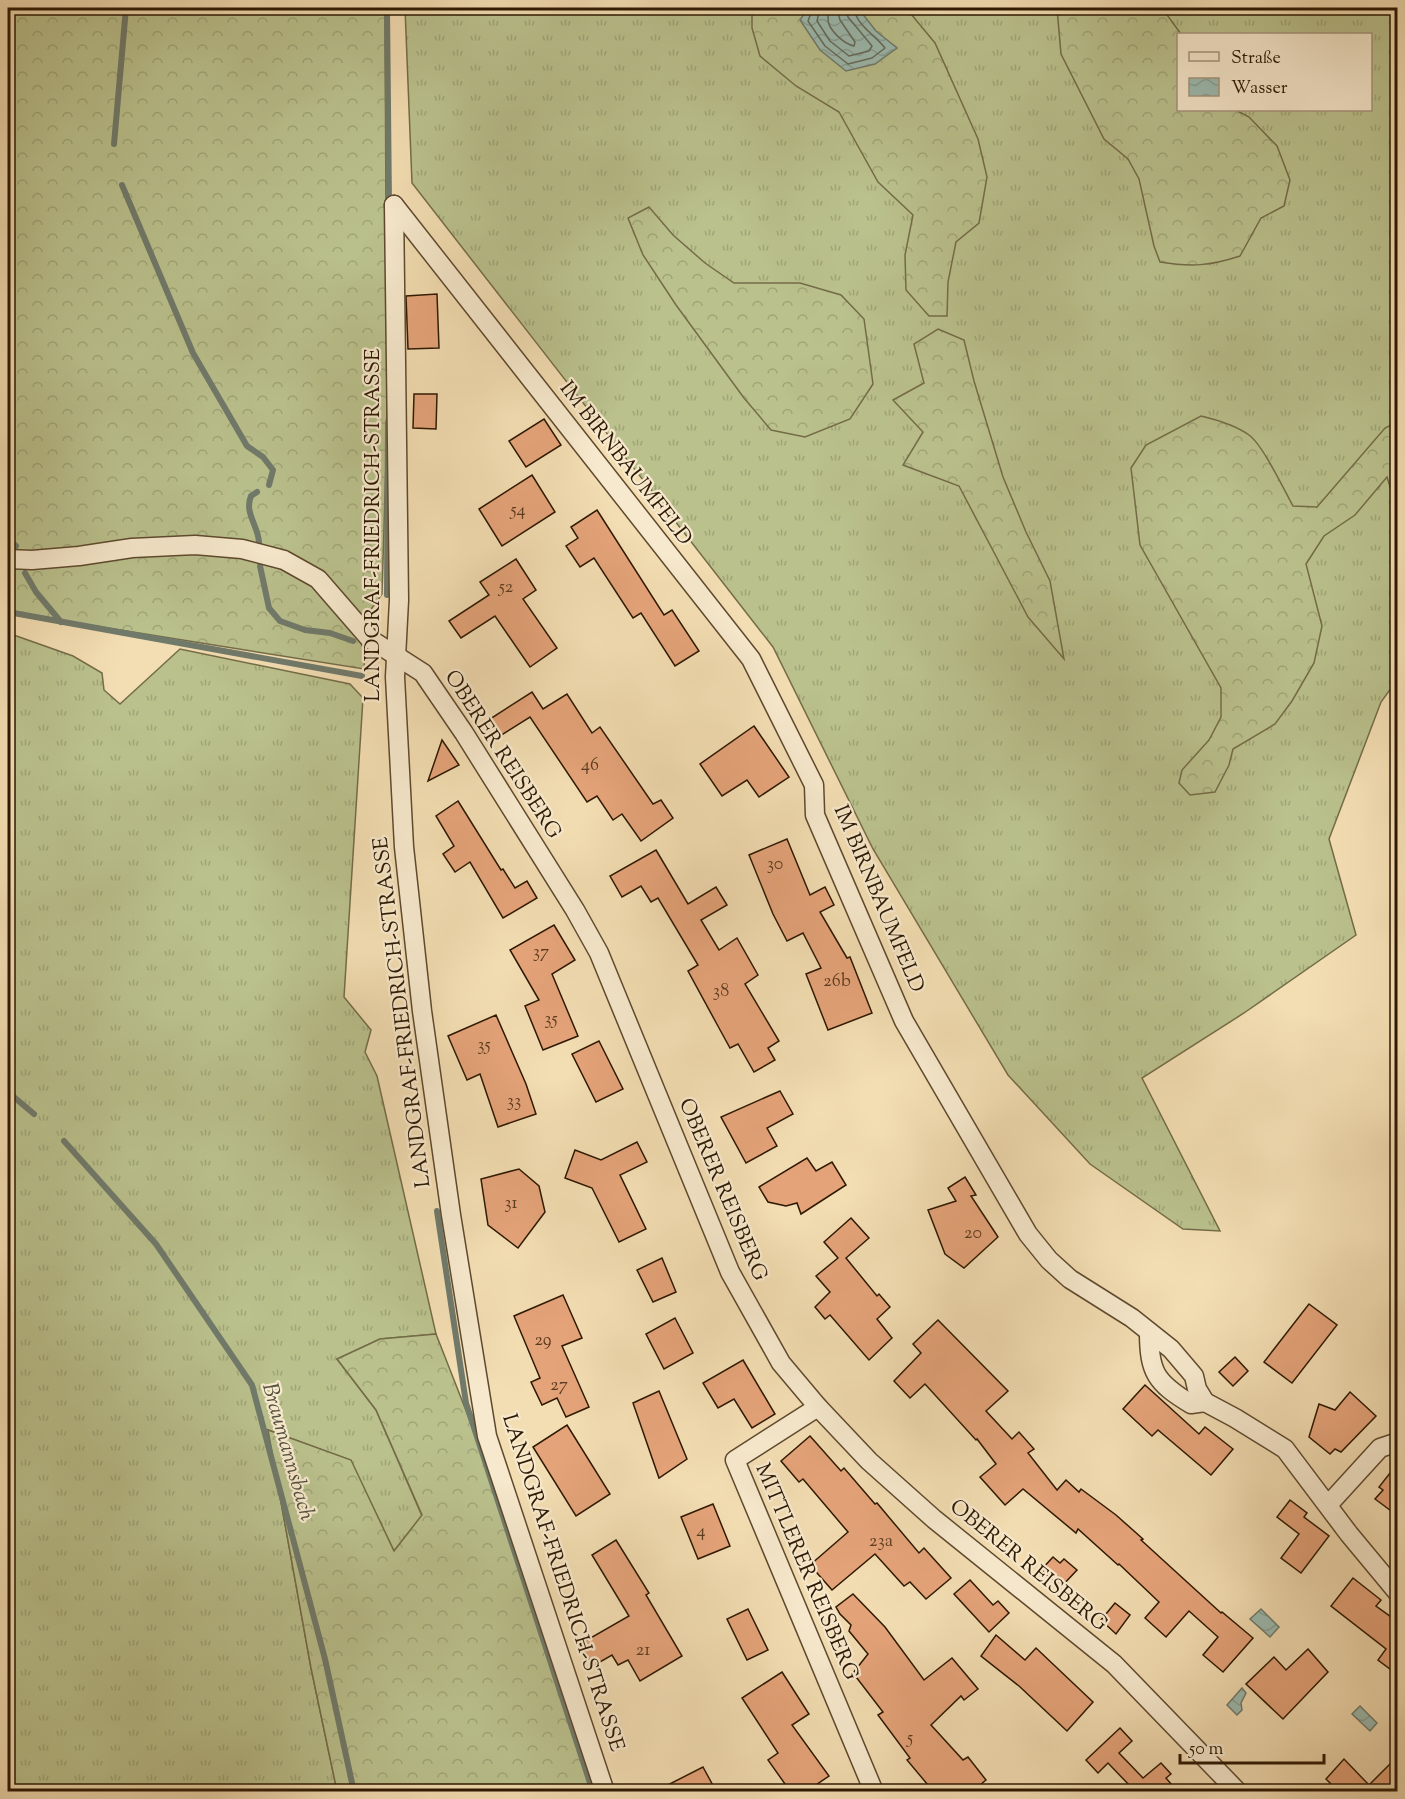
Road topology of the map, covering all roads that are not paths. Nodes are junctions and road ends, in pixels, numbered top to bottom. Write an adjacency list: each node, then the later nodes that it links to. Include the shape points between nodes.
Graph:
1 (394, 205): 3 (street, LANDGRAF-FRIEDRICH-STRASSE, via 399,600); 4 (street, IM BIRNBAUMFELD, via 752,658 814,785 815,815 904,1021 1028,1234 1070,1279)
2 (8, 559): 3 (street, OBERER REISBERG, via 195,545 242,549 284,560 318,579 370,639)
3 (396, 655): 6 (street, OBERER REISBERG, via 423,673 579,919 606,970 730,1272 781,1363); 10 (street, LANDGRAF-FRIEDRICH-STRASSE, via 404,847 422,1011 487,1436)
4 (1149, 1332): 5 (street, IM BIRNBAUMFELD, via 1172,1349 1194,1376); 5 (street, via 1153,1371 1191,1404)
5 (1205, 1402): 8 (street, via 1285,1449)
6 (818, 1407): 11 (street, MITTLERER REISBERG, via 735,1460); 12 (street, OBERER REISBERG, via 868,1461 934,1519 1114,1664)
7 (1398, 1442): 8 (street, via 1380,1448)
8 (1328, 1505): 9 (street)
9 (1398, 1593)
10 (605, 1791)
11 (874, 1791)
12 (1238, 1791)

